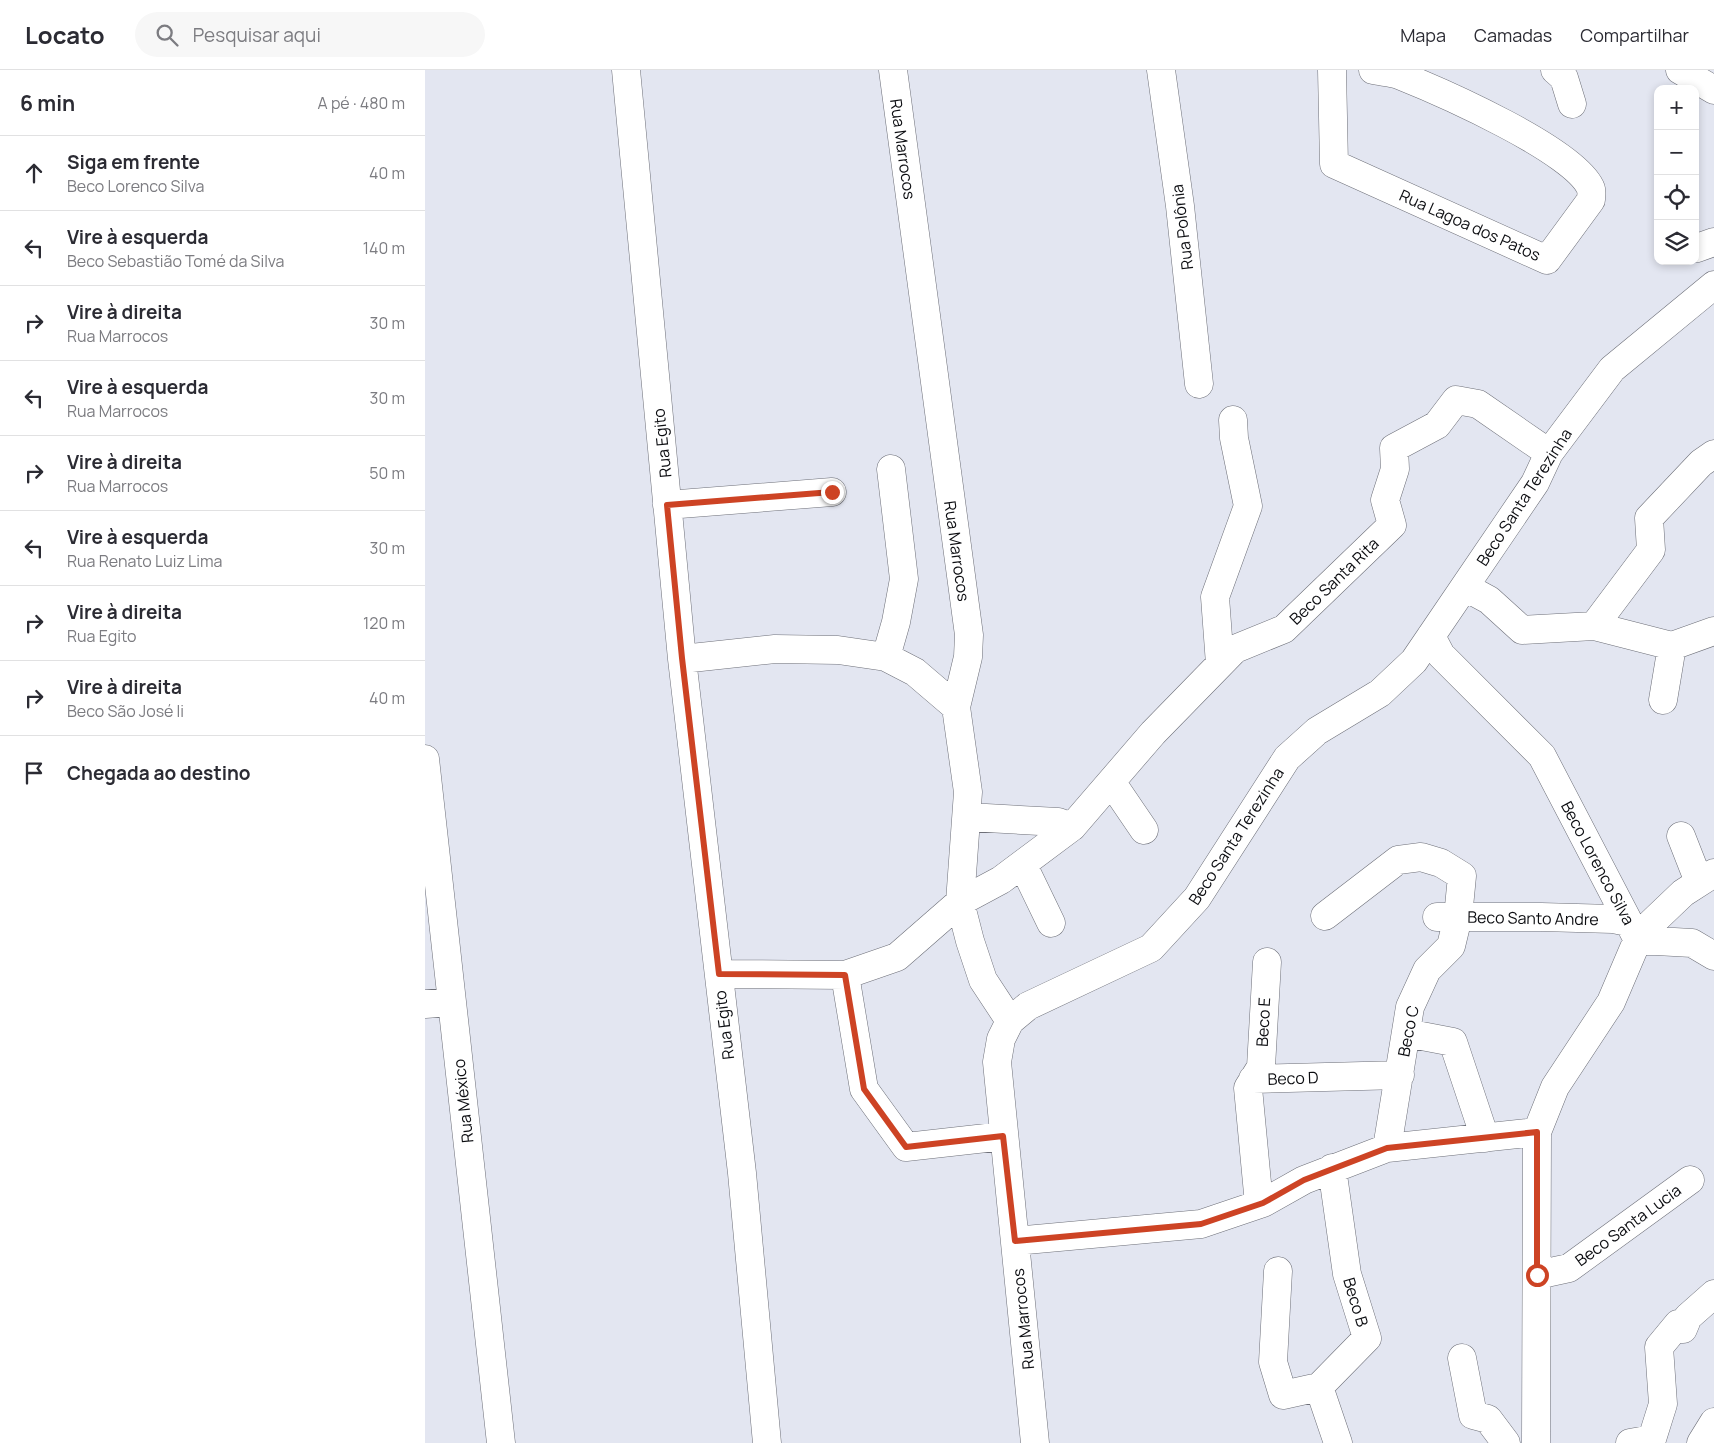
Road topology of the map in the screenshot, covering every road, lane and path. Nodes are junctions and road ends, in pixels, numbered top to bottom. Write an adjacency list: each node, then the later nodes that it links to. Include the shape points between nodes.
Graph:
1 (625, 70): 17 (street, Rua Egito)
2 (893, 70): 27 (street, Rua Marrocos, via 969,635 968,657)
3 (1161, 70): 11 (street, Rua Polônia, via 1180,206)
4 (1332, 70): 5 (street, Rua Lagoa dos Patos, via 1334,164 1547,260 1591,200 1591,189 1581,174 1529,135 1397,74)
5 (1373, 70)
6 (1555, 70): 9 (street, via 1564,78)
7 (1680, 70): 8 (street)
8 (1714, 90)
9 (1572, 104)
10 (1714, 285): 13 (street, Beco Santa Terezinha, via 1612,369)
11 (1199, 384)
12 (1233, 420): 25 (street, via 1249,506 1215,597)
13 (1549, 453): 18 (street, Beco Santa Terezinha, via 1535,483); 25 (street, Beco Santa Rita, via 1478,404 1456,400 1437,425 1394,448 1395,469 1385,500 1392,525 1284,629 1235,649)
14 (1714, 454): 19 (street, via 1701,463 1649,518 1651,550)
15 (891, 469): 23 (street, via 904,578)
16 (832, 492): 17 (street)
17 (667, 505): 24 (street, Rua Egito)
18 (1465, 587): 19 (street, via 1489,600 1523,630); 21 (street, Beco Santa Terezinha)
19 (1594, 626): 22 (street)
20 (1714, 631): 22 (street)
21 (1431, 636): 40 (street, Beco Lorenco Silva, via 1441,655 1542,756); 47 (street, Beco Santa Terezinha, via 1414,661 1380,693 1317,731 1287,758 1197,898 1151,948 1029,1006)
22 (1671, 646): 26 (street)
23 (886, 657): 24 (street, via 838,650 775,649); 27 (street, via 915,672)
24 (682, 658): 43 (street, Rua Egito)
25 (1220, 664): 29 (street, Beco Santa Rita, via 1153,733)
26 (1663, 700)
27 (956, 707): 30 (street, Rua Marrocos, via 968,792)
28 (425, 759): 45 (street, Rua México)
29 (1112, 783): 31 (street, Beco Santa Rita); 32 (street)
30 (968, 816): 31 (street, via 1058,822); 36 (street, Rua Marrocos)
31 (1072, 827): 34 (street, Beco Santa Rita)
32 (1144, 830)
33 (1681, 836): 35 (street)
34 (1023, 865): 36 (street, Beco Santa Rita); 39 (street)
35 (1706, 878): 40 (street, via 1683,893 1640,934)
36 (960, 902): 44 (street, Beco Santa Rita, via 897,957); 47 (street, Rua Marrocos, via 983,980)
37 (1325, 916): 38 (street, Beco C, via 1398,860 1421,857 1441,863 1462,876)
38 (1448, 916): 40 (street, Beco Santo Andre, via 1613,919); 48 (street, Beco C, via 1451,946 1427,970 1410,1007)
39 (1051, 923)
40 (1633, 931): 41 (street, Beco Santo Andre, via 1692,943); 51 (street, Beco Lorenco Silva, via 1611,1002 1555,1087)
41 (1714, 956)
42 (1267, 962): 50 (street, Beco E, via 1261,1067)
43 (719, 974): 44 (street, Beco Santa Rita); 66 (street, Rua Egito, via 742,1173)
44 (845, 975): 52 (street, via 864,1089 906,1147)
45 (452, 1002): 46 (street); 65 (street, Rua México)
46 (425, 1004)
47 (1009, 1021): 52 (street, Rua Marrocos, via 1001,1039 997,1062)
48 (1406, 1033): 49 (street, Beco C); 53 (street, via 1453,1042)
49 (1400, 1075): 50 (street, Beco D); 54 (street, Beco C)
50 (1253, 1079): 57 (street, Beco D, via 1248,1088)
51 (1537, 1132): 53 (street); 60 (street, Beco Lorenco Silva)
52 (1003, 1136): 58 (street, Rua Marrocos)
53 (1485, 1138): 54 (street)
54 (1387, 1148): 55 (street)
55 (1332, 1168): 57 (street); 63 (street, Beco B, via 1347,1274 1367,1338)
56 (1690, 1180): 60 (street, Beco Santa Lucia, via 1569,1268)
57 (1259, 1204): 58 (street, via 1201,1224)
58 (1015, 1241): 67 (street, Rua Marrocos)
59 (1278, 1271): 63 (street, via 1273,1362 1283,1395)
60 (1537, 1275): 70 (street, Beco Lorenco Silva)
61 (1714, 1294): 71 (street, via 1689,1317 1683,1329 1678,1324 1659,1347 1663,1404 1652,1438)
62 (1462, 1358): 69 (street, via 1473,1415 1488,1419)
63 (1319, 1387): 68 (street)
64 (1714, 1422): 72 (street)
65 (501, 1443)
66 (767, 1443)
67 (1035, 1443)
68 (1338, 1443)
69 (1506, 1443)
70 (1535, 1443)
71 (1630, 1443)
72 (1701, 1443)

